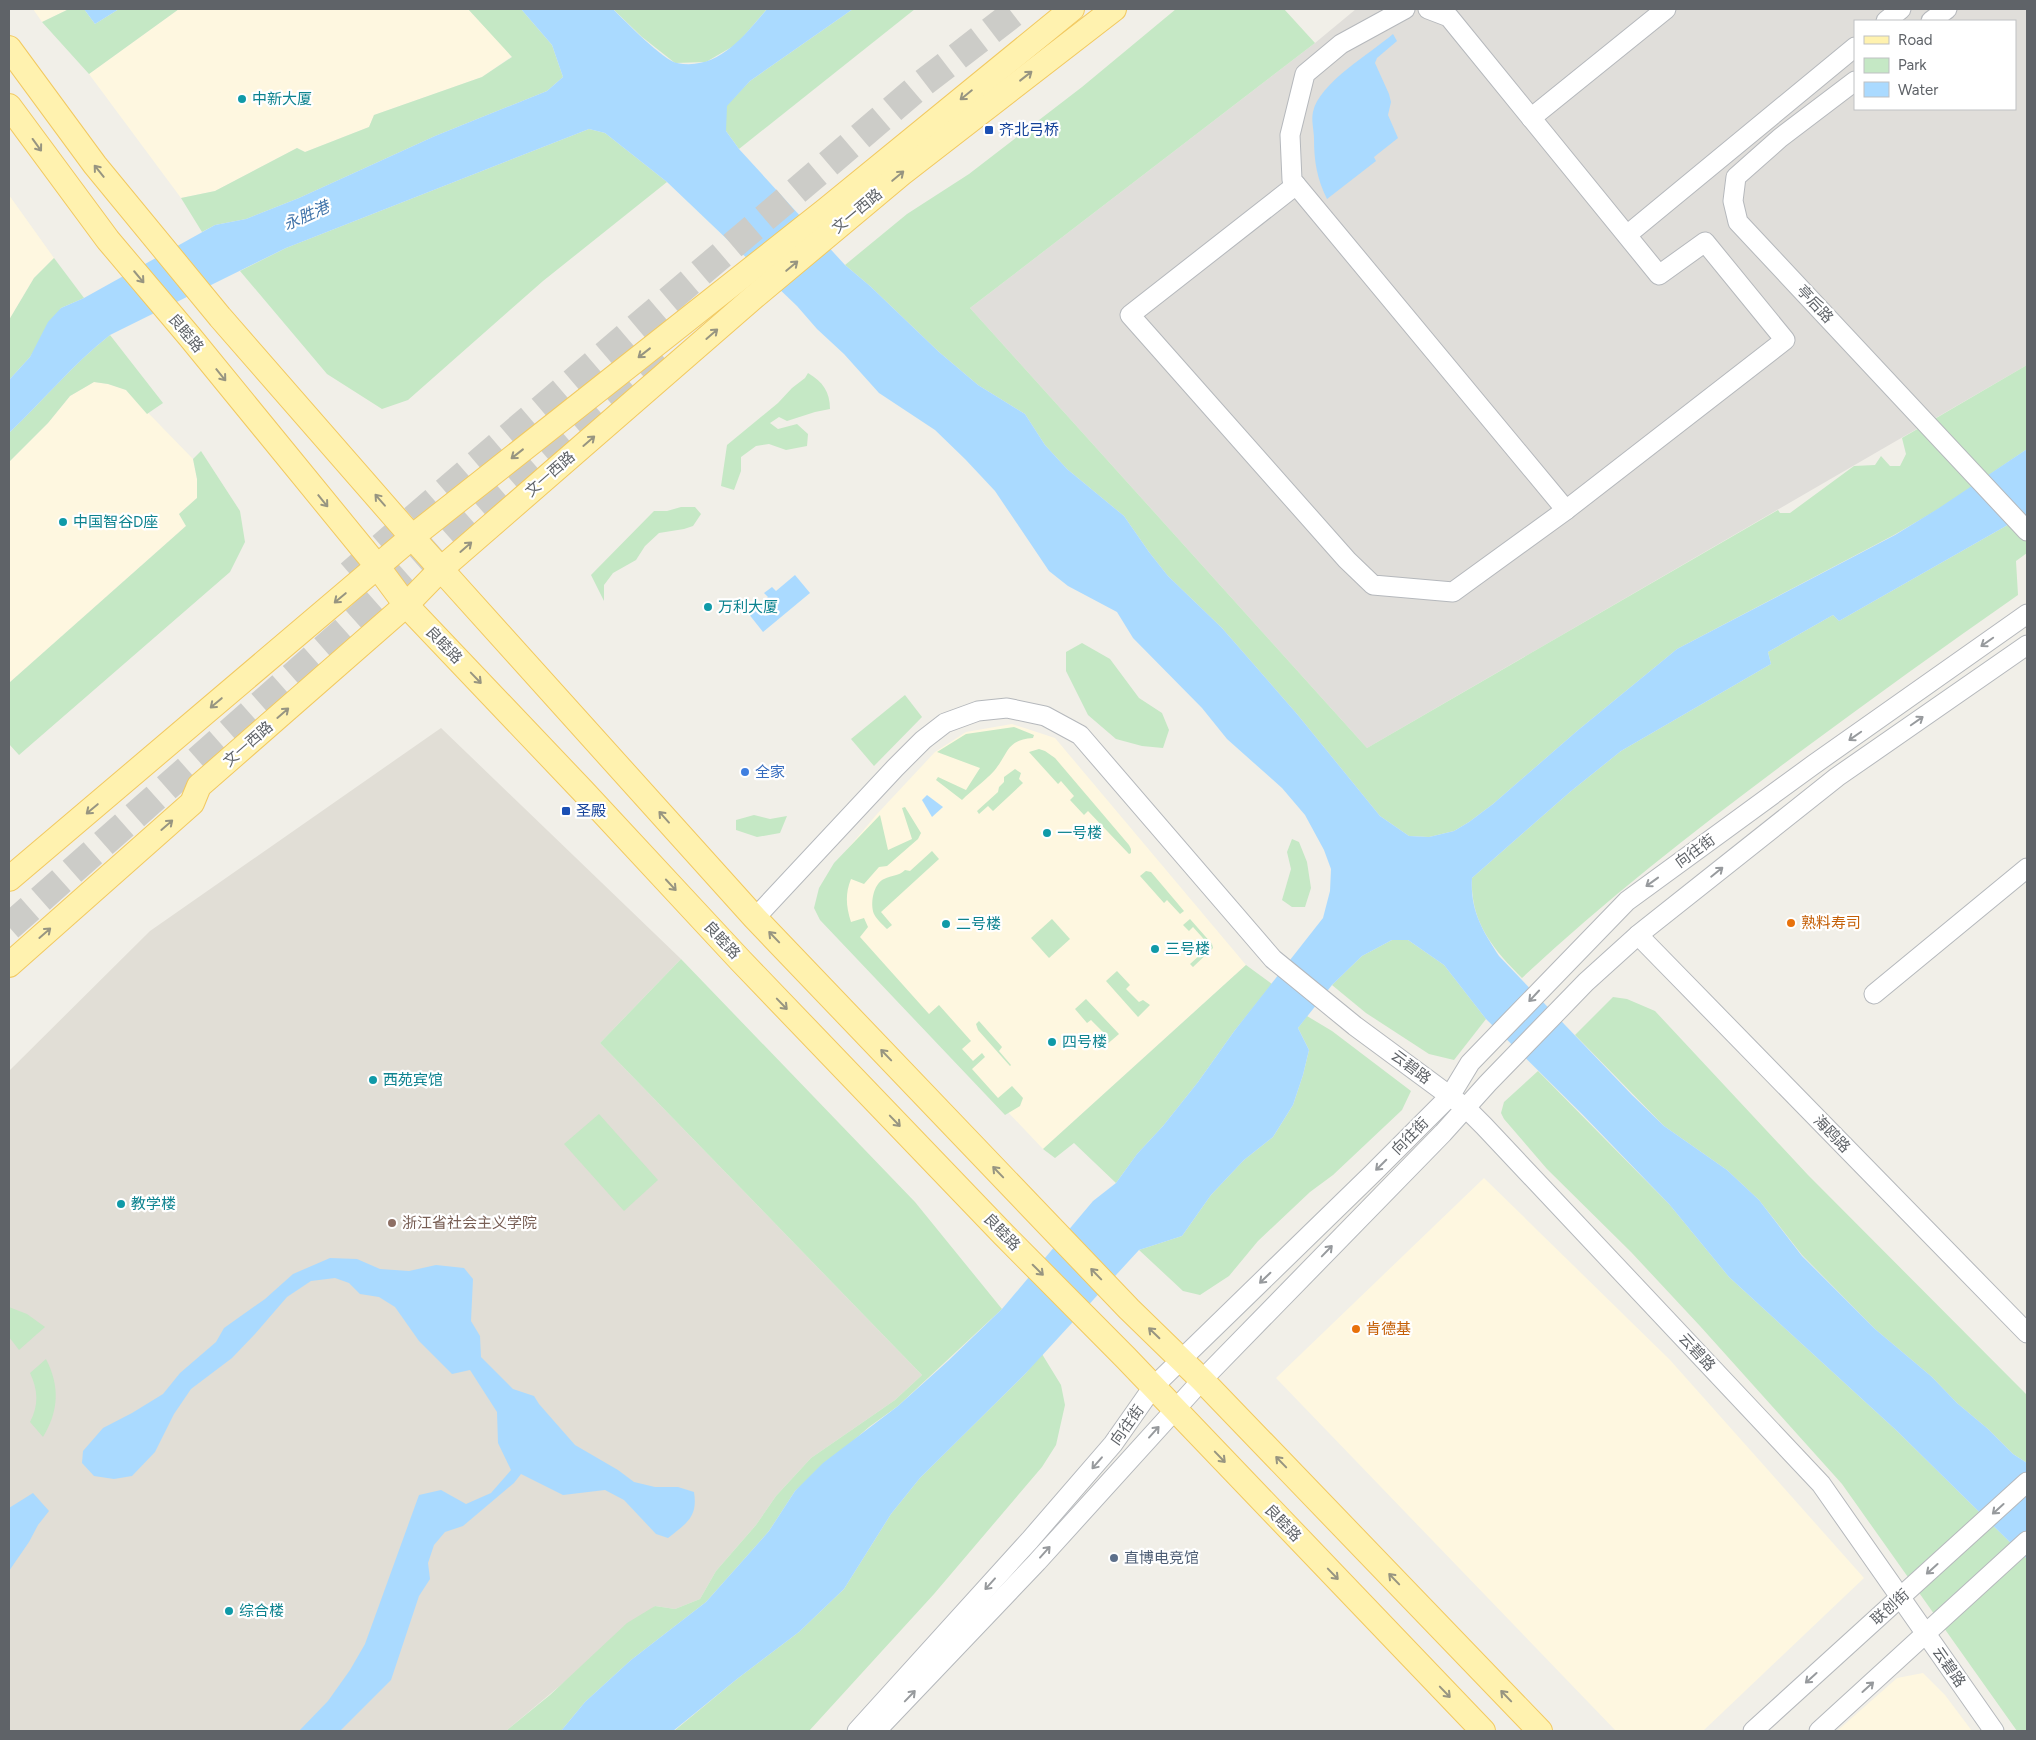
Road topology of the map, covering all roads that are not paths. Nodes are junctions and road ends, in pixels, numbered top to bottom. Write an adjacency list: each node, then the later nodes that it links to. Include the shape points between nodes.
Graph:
1 (1072, 9): 16 (main road, 文一西路, one-way to 16)
2 (1114, 9): 16 (main road, 文一西路, one-way to 2, via 900,174)
3 (1405, 9): 15 (street, via 1341,44 1305,74 1290,134 1292,180)
4 (1428, 9): 14 (street, via 1448,17)
5 (1666, 9): 14 (street)
6 (1901, 9): 8 (street)
7 (1947, 9): 9 (street)
8 (1887, 20)
9 (1932, 20)
10 (9, 48): 20 (main road, one-way to 10, via 141,223 94,165)
11 (1854, 48): 17 (street)
12 (1854, 82): 19 (street, 亭后路, via 1780,138 1736,177 1733,201 1738,222)
13 (9, 106): 21 (main road, 良睦路, one-way to 21, via 108,240)
14 (1531, 118): 17 (street)
15 (1296, 185): 18 (street); 18 (street, via 1130,315 1347,560 1374,585 1453,592)
16 (837, 214): 20 (main road, 文一西路, one-way to 20, via 738,280); 22 (main road, 文一西路, one-way to 16, via 754,297)
17 (1627, 235): 18 (street, via 1659,275 1705,242 1784,340)
18 (1566, 510)
19 (2027, 531)
20 (412, 537): 21 (main road, 文一西路); 22 (main road)
21 (377, 566): 23 (main road, 良睦路); 27 (main road, 文一西路, one-way to 27)
22 (441, 569): 23 (main road, 文一西路); 28 (main road, one-way to 22)
23 (406, 605): 30 (main road, 文一西路, one-way to 23, via 192,802 199,786); 37 (main road, 良睦路, one-way to 37, via 740,960)
24 (2027, 614): 32 (street, 向往街, one-way to 32, via 1626,901 1470,1063)
25 (2027, 645): 29 (street, 向往街, one-way to 25, via 1837,776)
26 (2027, 868): 31 (street)
27 (9, 879)
28 (755, 918): 32 (street, 云碧路, via 923,740 945,723 978,711 1007,708 1045,716 1080,735 1274,959); 35 (main road, one-way to 28, via 1129,1309)
29 (1638, 935): 33 (street, 向往街, via 1586,982); 34 (street, 海鸥路)
30 (9, 965)
31 (1874, 994)
32 (1450, 1096): 33 (street, 云碧路); 35 (street, 向往街, one-way to 35)
33 (1466, 1108): 36 (street, 向往街, one-way to 33); 41 (street, 云碧路, via 1822,1484)
34 (2027, 1333)
35 (1182, 1360): 36 (main road); 37 (street, 向往街)
36 (1202, 1380): 38 (street, 向往街); 46 (main road, one-way to 36)
37 (1153, 1387): 38 (main road, 良睦路); 43 (street, 向往街, one-way to 43, via 1113,1444)
38 (1174, 1409): 44 (street, 向往街, one-way to 38, via 1036,1562); 45 (main road, 良睦路, one-way to 45)
39 (2027, 1482): 41 (street, 联创街, one-way to 41)
40 (2027, 1541): 42 (street)
41 (1901, 1597): 42 (street, 云碧路); 47 (street, 联创街, one-way to 47)
42 (1926, 1634): 48 (street, one-way to 42); 49 (street, 云碧路)
43 (857, 1731)
44 (876, 1731)
45 (1483, 1731)
46 (1540, 1731)
47 (1753, 1731)
48 (1819, 1731)
49 (1994, 1731)

